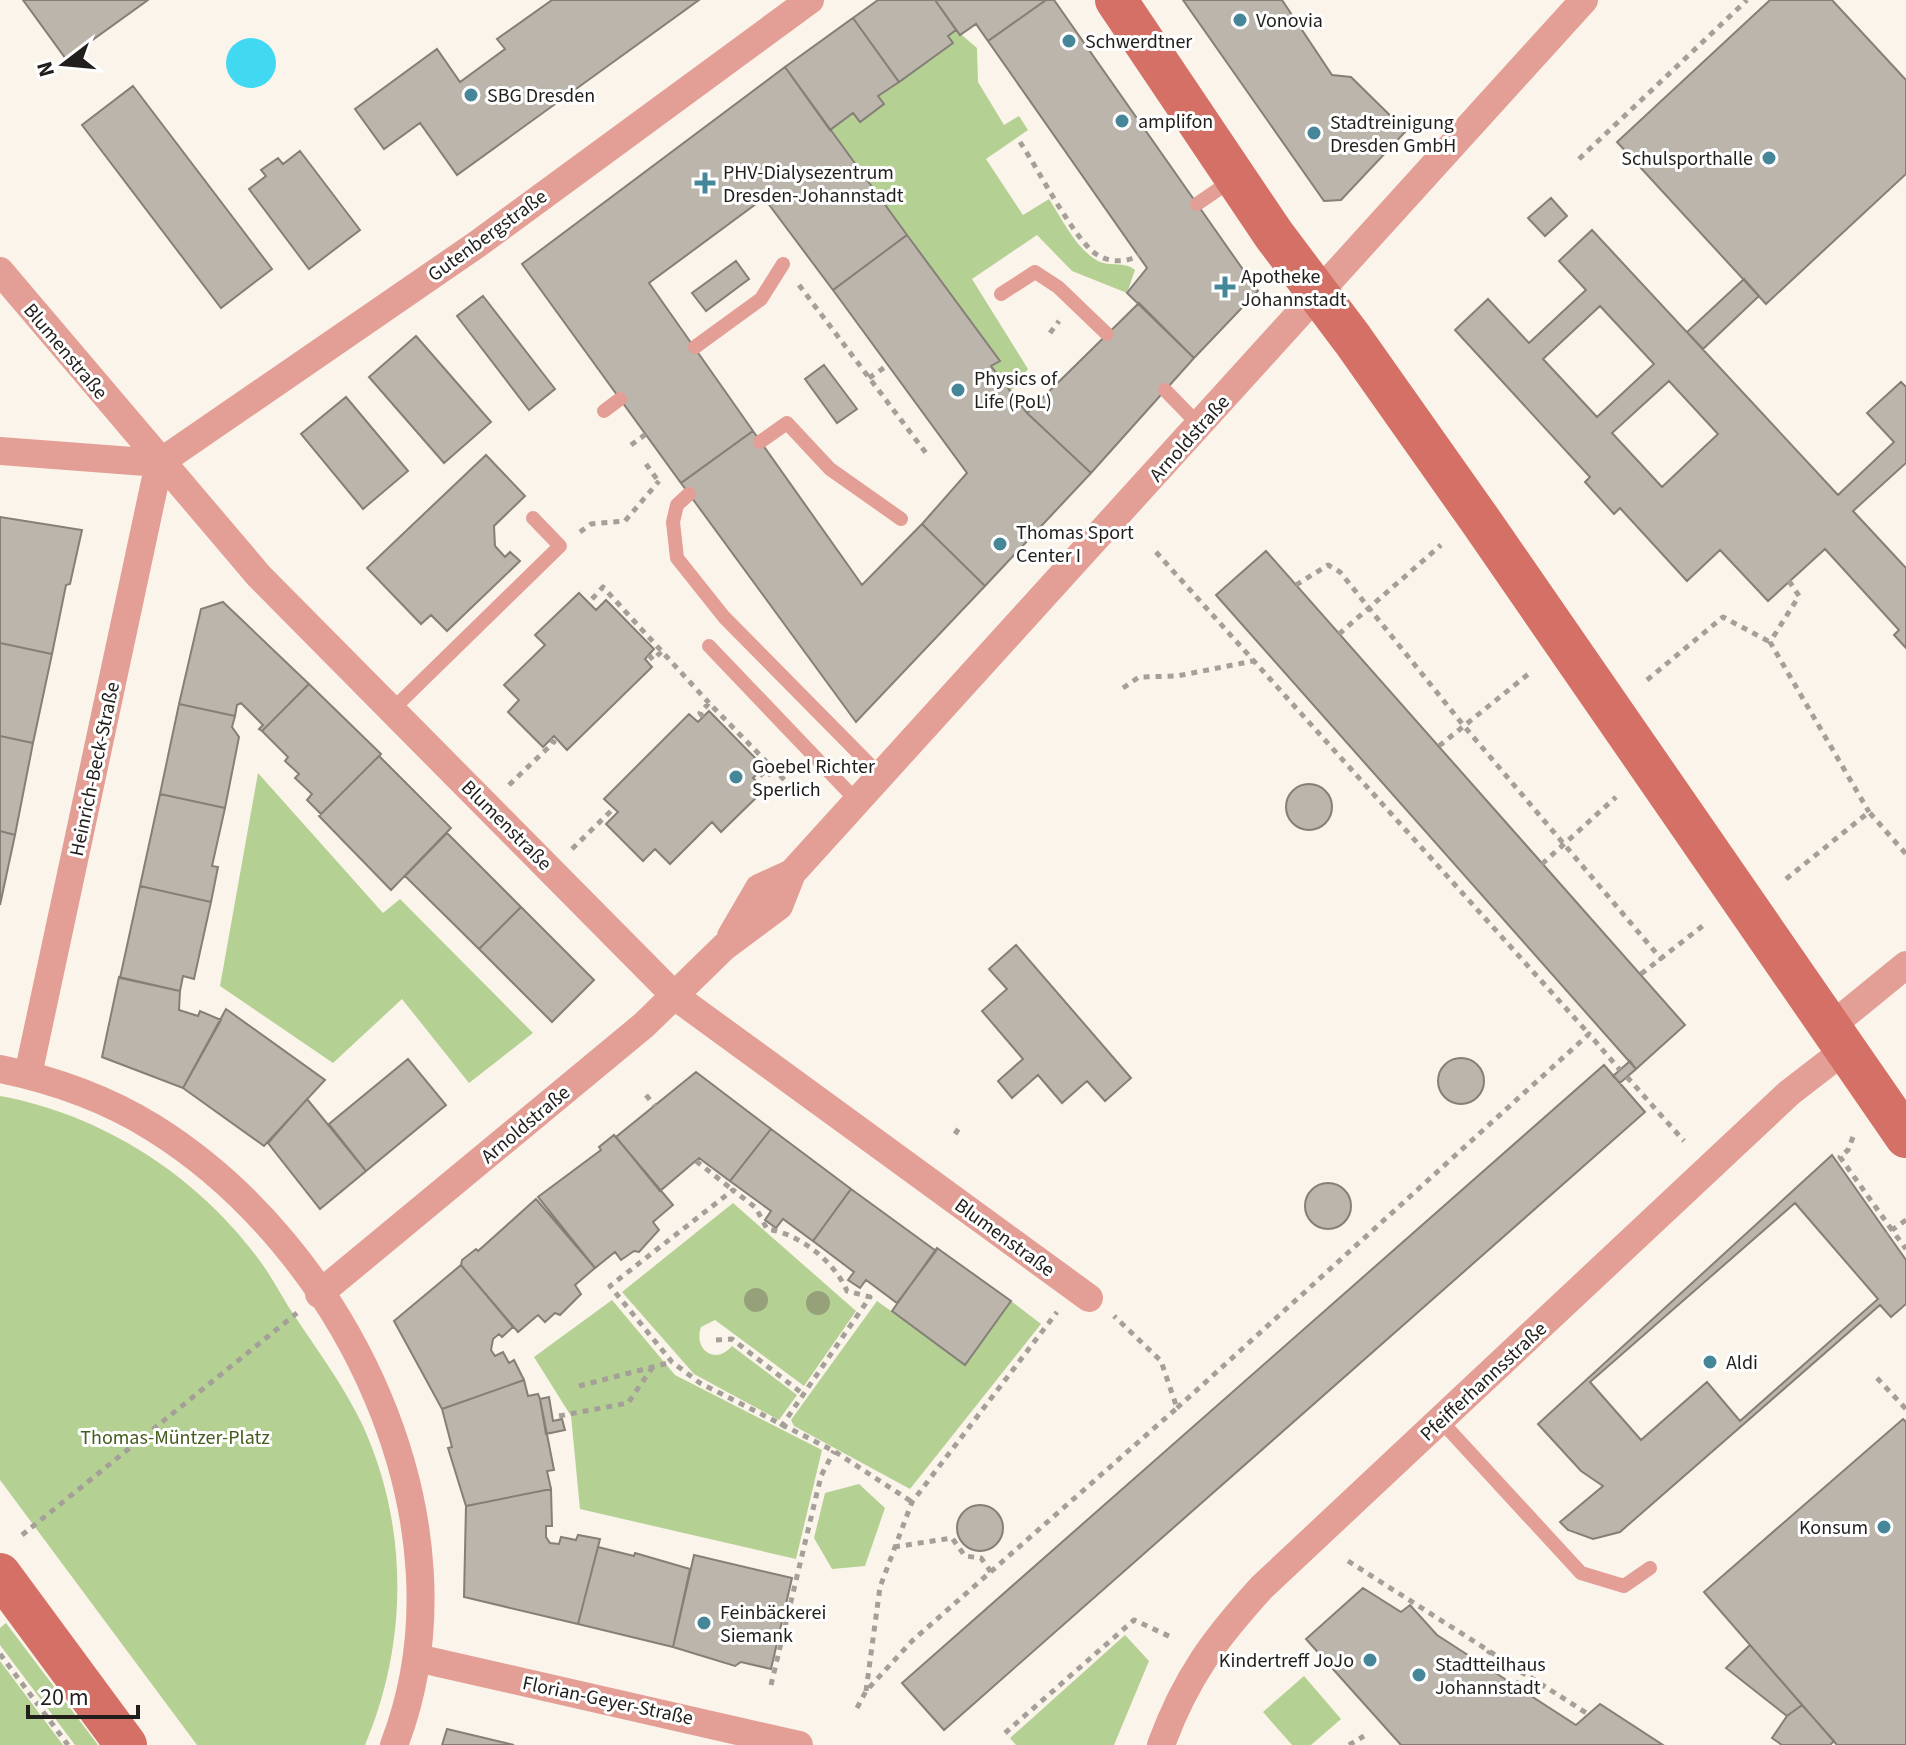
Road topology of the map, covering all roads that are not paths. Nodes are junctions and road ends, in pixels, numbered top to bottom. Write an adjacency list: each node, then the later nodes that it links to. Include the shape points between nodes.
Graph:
1 (810, 0): 18 (street, Gutenbergstraße, via 476,245)
2 (1116, 0): 4 (street)
3 (1584, 0): 9 (street, Arnoldstraße)
4 (1235, 178): 5 (lane); 9 (street)
5 (1197, 204)
6 (783, 264): 11 (lane, via 761,299)
7 (0, 271): 18 (street, Blumenstraße)
8 (1001, 294): 10 (lane, via 1035,272)
9 (1318, 294): 15 (street, Arnoldstraße); 28 (street)
10 (1107, 334)
11 (695, 347)
12 (1165, 390): 15 (lane)
13 (620, 399): 14 (lane)
14 (604, 411)
15 (1200, 426): 24 (street, Arnoldstraße)
16 (760, 442): 21 (lane, via 787,423 830,469)
17 (0, 451): 18 (street)
18 (159, 463): 23 (street, Blumenstraße, via 259,576); 29 (street, Heinrich-Beck-Straße)
19 (689, 494): 24 (lane, via 677,505 677,558)
20 (533, 518): 23 (lane, via 560,546)
21 (901, 519)
22 (709, 646): 25 (lane)
23 (392, 710): 27 (street, Blumenstraße)
24 (881, 776): 25 (street, Arnoldstraße)
25 (857, 801): 27 (street, Arnoldstraße, via 792,873 759,888 724,947)
26 (1906, 965): 28 (street, Pfeifferhannsstraße)
27 (676, 997): 31 (street, Arnoldstraße); 32 (street, Blumenstraße)
28 (1838, 1038): 30 (street); 33 (street, Pfeifferhannsstraße, via 1789,1093)
29 (14, 1072): 31 (street, via 113,1105 181,1146 246,1203)
30 (1906, 1137)
31 (319, 1294): 36 (street, via 384,1414 410,1486 422,1570)
32 (1089, 1298)
33 (1440, 1420): 34 (lane, via 1581,1573 1624,1586); 40 (street, Pfeifferhannsstraße, via 1214,1639 1186,1684)
34 (1650, 1568)
35 (0, 1574): 37 (street)
36 (417, 1658): 38 (street); 39 (street, Florian-Geyer-Straße)
37 (126, 1745)
38 (394, 1745)
39 (799, 1745)
40 (1161, 1745)

